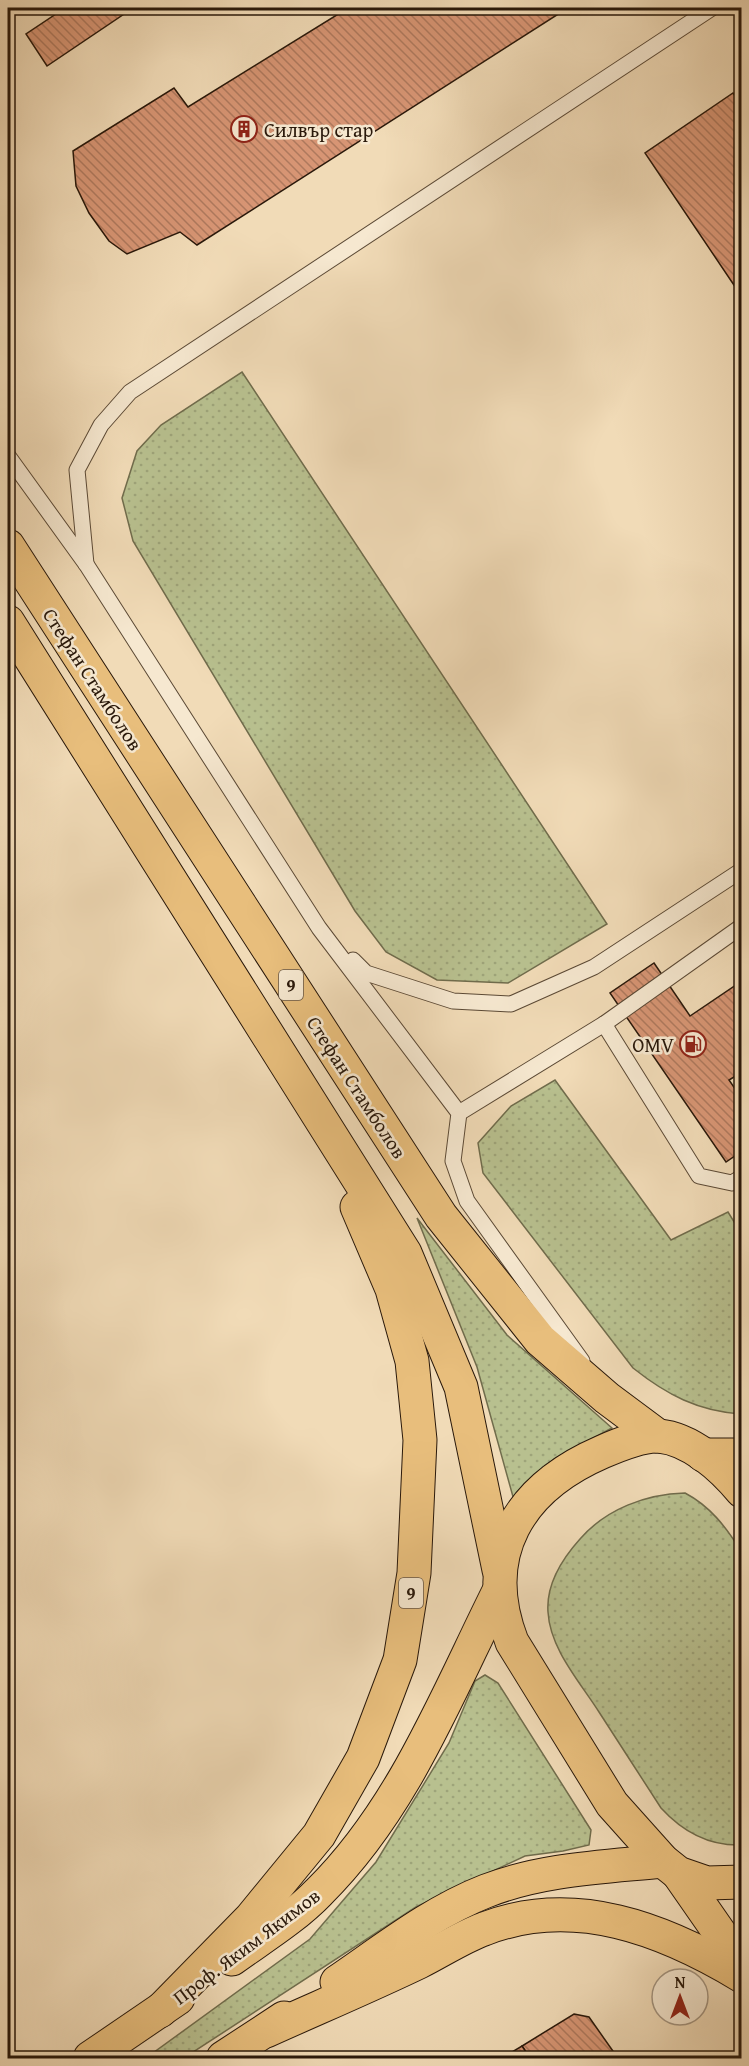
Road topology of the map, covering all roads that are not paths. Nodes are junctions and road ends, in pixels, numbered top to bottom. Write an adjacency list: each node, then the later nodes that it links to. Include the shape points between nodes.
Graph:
1 (712, 8): 4 (lane, via 130,392 101,425 77,470)
2 (8, 456): 4 (lane)
3 (8, 546): 13 (main road, Стефан Стамболов / 9, via 441,1216 540,1340)
4 (86, 564): 8 (lane)
5 (8, 622): 11 (main road, Стефан Стамболов / 9)
6 (741, 870): 8 (lane, via 594,967 512,1004 453,1001 366,973)
7 (741, 926): 9 (lane)
8 (319, 928): 10 (lane)
9 (604, 1024): 10 (lane); 12 (lane, via 699,1176 732,1183)
10 (459, 1113): 13 (lane, via 453,1161 467,1201)
11 (317, 1114): 18 (main road, Стефан Стамболов, via 405,1254 461,1387); 23 (main road, 9, via 392,1289 412,1361 420,1440 414,1573 400,1660 363,1758 319,1835 251,1918)
12 (741, 1177)
13 (607, 1398): 14 (main road, Стефан Стамболов / 9)
14 (658, 1436): 15 (main road, 9, via 676,1440); 18 (main road, via 612,1448 556,1478 532,1500 506,1540)
15 (703, 1455): 16 (main road); 17 (main road, 9)
16 (741, 1455)
17 (741, 1491)
18 (499, 1580): 19 (main road, Стефан Стамболов, via 503,1620 544,1696 612,1804); 23 (main road, Проф. Яким Якимов, via 396,1795 362,1846 318,1894)
19 (670, 1867): 20 (main road, via 707,1883); 21 (main road, Стефан Стамболов); 24 (main road, via 550,1873 486,1891 400,1938)
20 (741, 1882)
21 (741, 1965)
22 (741, 1976): 24 (main road, via 698,1950 620,1921 579,1914 537,1915 484,1929)
23 (160, 2011): 25 (main road, Проф. Яким Якимов / 9)
24 (266, 2031): 26 (main road)
25 (90, 2058)
26 (223, 2058)

